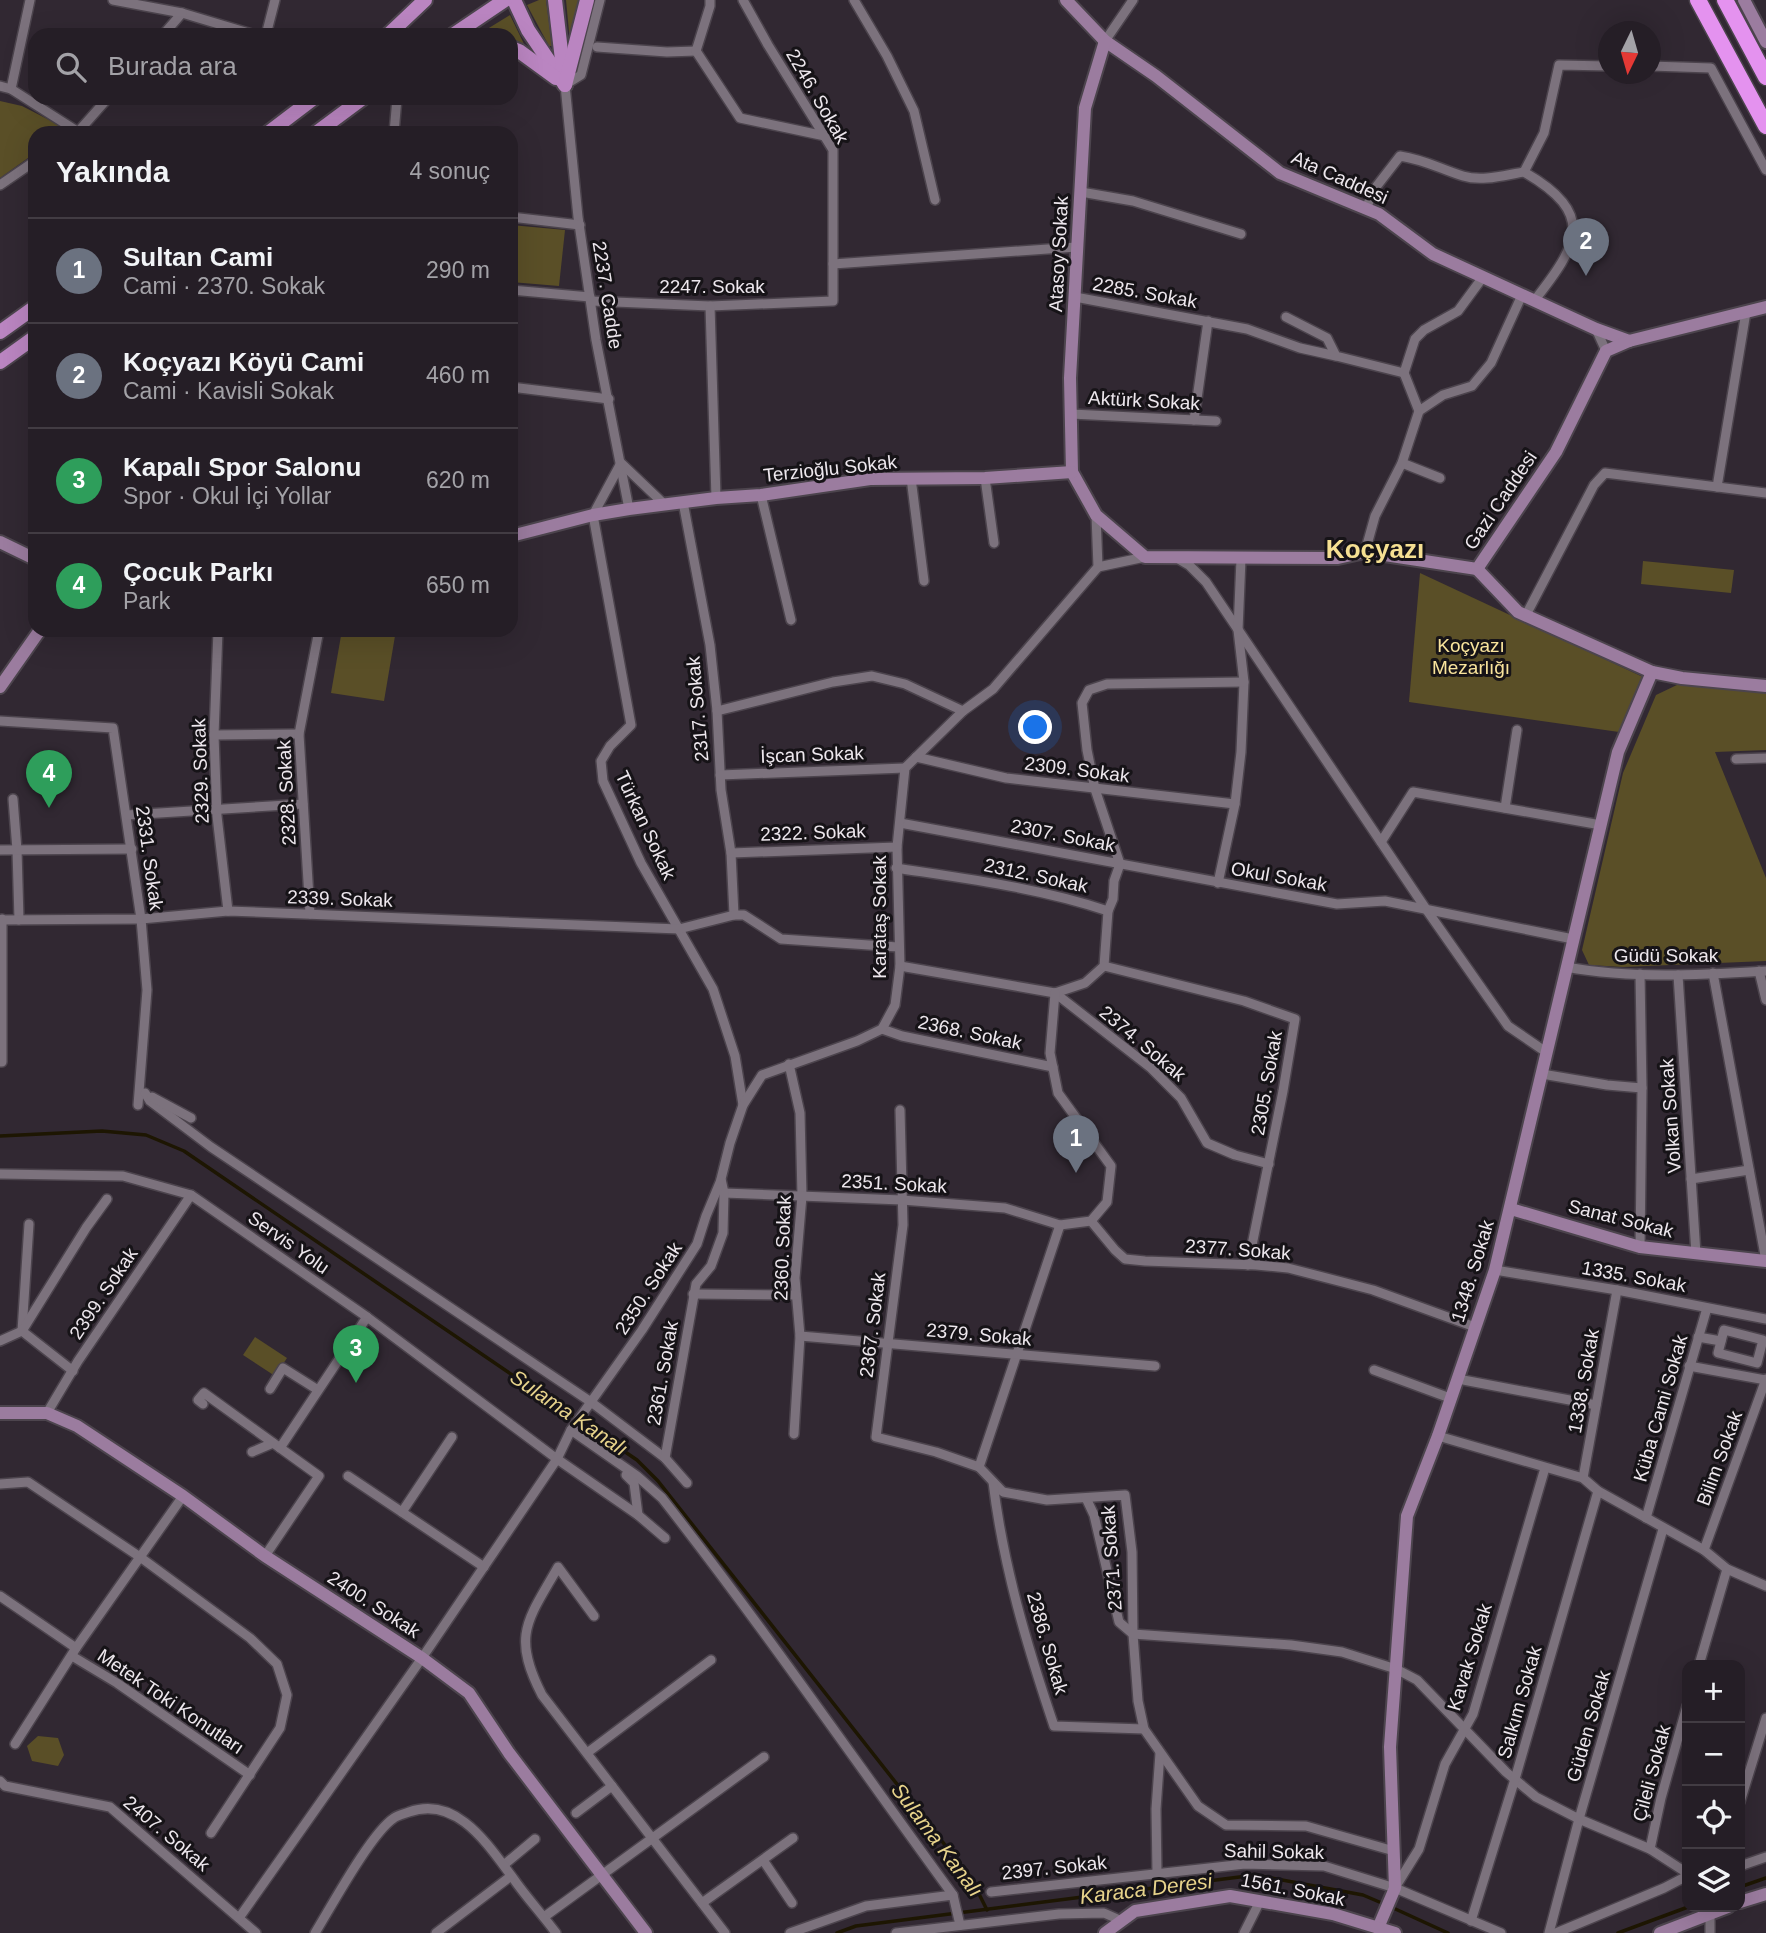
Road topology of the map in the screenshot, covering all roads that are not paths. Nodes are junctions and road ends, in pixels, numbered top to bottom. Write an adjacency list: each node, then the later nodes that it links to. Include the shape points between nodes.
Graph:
1 (30, 0): 34 (street)
2 (113, 0): 18 (street)
3 (275, 0): 21 (street)
4 (425, 0): 22 (main road)
5 (505, 0): 23 (main road)
6 (514, 0): 32 (main road)
7 (555, 0): 32 (main road)
8 (587, 0): 32 (main road)
9 (600, 0): 32 (street, via 581,75)
10 (710, 0): 28 (street)
11 (743, 0): 47 (street, 2246. Sokak)
12 (854, 0): 53 (street, via 914,111)
13 (1066, 0): 24 (street, Ata Caddesi)
14 (1133, 0): 24 (street)
15 (1698, 0): 46 (highway)
16 (1725, 0): 31 (highway)
17 (1744, 0): 25 (street)
18 (182, 13): 19 (street); 20 (street)
19 (169, 28)
20 (232, 28)
21 (268, 28)
22 (395, 28)
23 (463, 28)
24 (1105, 41): 52 (street, Atasoy Sokak, via 1086,108); 54 (street, Ata Caddesi, via 1280,173)
25 (1766, 42)
26 (597, 47): 28 (street)
27 (518, 51): 32 (main road)
28 (696, 51): 47 (street, via 740,118)
29 (1598, 66): 50 (street, via 1559,65 1544,134)
30 (1661, 66): 49 (street, via 1711,68)
31 (1766, 77)
32 (565, 85): 56 (street, 2237. Cadde)
33 (0, 86): 34 (street)
34 (11, 89): 35 (street)
35 (28, 100)
36 (36, 105): 41 (street)
37 (102, 105): 42 (street)
38 (305, 105): 43 (main road)
39 (353, 105): 44 (main road)
40 (396, 105): 45 (street)
41 (69, 126)
42 (83, 126)
43 (277, 126)
44 (325, 126)
45 (395, 126)
46 (1766, 126)
47 (825, 136): 59 (street, 2246. Sokak, via 833,150)
48 (28, 166): 51 (street)
49 (1766, 170)
50 (1524, 172): 54 (street, via 1465,177 1421,159 1400,156); 66 (street, via 1547,185 1571,213 1573,241 1561,266)
51 (0, 185)
52 (1081, 192): 57 (street, via 1133,201); 58 (street, Atasoy Sokak)
53 (936, 200)
54 (1366, 208): 60 (street, Ata Caddesi, via 1433,254)
55 (518, 218): 56 (street)
56 (580, 225): 64 (street, 2237. Cadde)
57 (1241, 234)
58 (1076, 247): 59 (street); 63 (street, Atasoy Sokak)
59 (833, 264): 65 (street, 2246. Sokak)
60 (1483, 277): 62 (street, Ata Caddesi); 80 (street, via 1458,310 1415,339)
61 (518, 291): 64 (street, 2247. Sokak)
62 (1522, 295): 66 (street, Ata Caddesi); 83 (street, via 1491,363 1472,386 1443,395)
63 (1075, 297): 72 (street, 2285. Sokak); 84 (street, Atasoy Sokak)
64 (591, 299): 67 (street, 2247. Sokak); 82 (street, 2237. Cadde)
65 (833, 301): 67 (street, 2247. Sokak)
66 (1534, 301): 73 (street, Ata Caddesi)
67 (710, 306): 96 (street)
68 (1766, 307): 70 (street)
69 (28, 312): 74 (main road)
70 (1746, 312): 75 (street); 93 (street)
71 (1286, 317): 78 (street, via 1327,338)
72 (1208, 321): 78 (street, 2285. Sokak); 85 (street)
73 (1596, 329): 75 (street, Ata Caddesi); 77 (street)
74 (0, 332)
75 (1629, 341): 77 (street)
76 (28, 342): 79 (main road)
77 (1606, 351): 111 (street, Gazi Caddesi, via 1556,452)
78 (1336, 356): 80 (street)
79 (0, 362)
80 (1404, 373): 83 (street)
81 (518, 388): 82 (street)
82 (609, 399): 87 (street, 2237. Cadde)
83 (1419, 411): 88 (street)
84 (1071, 414): 85 (street, Aktürk Sokak); 89 (street, Atasoy Sokak)
85 (1195, 420): 86 (street, Aktürk Sokak)
86 (1216, 421)
87 (621, 463): 98 (street); 99 (street, 2237. Cadde); 100 (street)
88 (1402, 463): 92 (street); 105 (street, via 1375,516)
89 (1072, 472): 91 (street, Terzioğlu Sokak); 101 (street)
90 (911, 478): 91 (street, Terzioğlu Sokak); 95 (street, Terzioğlu Sokak, via 870,479); 112 (street)
91 (985, 478): 104 (street)
92 (1440, 478)
93 (1717, 487): 94 (street); 113 (street, via 1605,473 1594,485)
94 (1766, 493)
95 (761, 495): 96 (street, Terzioğlu Sokak); 114 (street)
96 (716, 498): 97 (street, Terzioğlu Sokak)
97 (683, 502): 98 (street, Terzioğlu Sokak); 123 (street, 2317. Sokak)
98 (664, 504): 99 (street, Terzioğlu Sokak)
99 (629, 509): 100 (street, Terzioğlu Sokak)
100 (593, 515): 102 (street, Terzioğlu Sokak); 160 (street, Türkan Sokak, via 631,725 601,761 603,781 640,863)
101 (1096, 515): 107 (street); 110 (street)
102 (518, 533)
103 (0, 542): 106 (street)
104 (994, 543)
105 (1365, 552): 109 (street, Gazi Caddesi, via 1338,558); 111 (street, Gazi Caddesi)
106 (28, 556)
107 (1145, 557): 108 (street, Gazi Caddesi); 110 (street)
108 (1175, 558): 109 (street, Gazi Caddesi); 115 (street, via 1206,582)
109 (1241, 558): 115 (street, Okul Sokak)
110 (1098, 567): 124 (street, via 993,689)
111 (1477, 569): 113 (street)
112 (924, 581)
113 (1526, 615): 119 (street)
114 (791, 620)
115 (1238, 630): 120 (street, Okul Sokak); 143 (street)
116 (35, 637): 122 (street)
117 (218, 637): 128 (street, 2329. Sokak)
118 (318, 637): 127 (street, 2328. Sokak)
119 (1652, 672): 121 (street); 142 (street, 1348. Sokak, via 1618,752)
120 (1244, 682): 134 (street, via 1107,684 1089,690 1082,704); 137 (street, Okul Sokak)
121 (1766, 686)
122 (0, 687)
123 (718, 711): 124 (street, via 834,681 872,676 905,684); 133 (street, 2317. Sokak)
124 (963, 711): 129 (street)
125 (0, 721): 140 (street, 2331. Sokak, via 113,728)
126 (1517, 730): 138 (street)
127 (299, 734): 128 (street); 136 (street, 2328. Sokak)
128 (214, 735): 139 (street, 2329. Sokak)
129 (916, 757): 132 (street); 134 (street, 2309. Sokak, via 1006,778)
130 (1766, 758): 131 (street)
131 (1737, 759)
132 (905, 768): 133 (street, İşcan Sokak); 141 (street, Karataş Sokak)
133 (720, 775): 148 (street, 2317. Sokak)
134 (1095, 789): 137 (street, 2309. Sokak); 149 (street)
135 (13, 799): 147 (street)
136 (303, 804): 139 (street); 155 (street, 2328. Sokak)
137 (1236, 804): 151 (street, Okul Sokak)
138 (1505, 808): 142 (street); 143 (street, via 1413,792)
139 (217, 809): 140 (street); 153 (street, 2329. Sokak)
140 (127, 816): 145 (street, 2331. Sokak)
141 (900, 823): 144 (street, Karataş Sokak); 149 (street, 2307. Sokak)
142 (1601, 825): 161 (street, 1348. Sokak)
143 (1381, 842): 152 (street)
144 (897, 847): 148 (street, 2322. Sokak); 150 (street, Karataş Sokak)
145 (132, 849): 147 (street); 158 (street, 2331. Sokak)
146 (0, 850): 147 (street)
147 (17, 850): 159 (street)
148 (730, 853): 156 (street, 2317. Sokak)
149 (1120, 864): 151 (street, 2307. Sokak); 154 (street)
150 (896, 868): 154 (street, 2312. Sokak, via 1068,897); 162 (street, Karataş Sokak)
151 (1218, 883): 152 (street, Okul Sokak, via 1338,904 1385,901)
152 (1426, 909): 161 (street, Okul Sokak); 173 (street, via 1508,1026)
153 (228, 911): 155 (street, 2339. Sokak); 158 (street, 2339. Sokak)
154 (1108, 911): 164 (street, 2312. Sokak)
155 (310, 914): 160 (street, 2339. Sokak)
156 (734, 915): 160 (street); 162 (street, via 756,921 780,939)
157 (1, 919): 159 (street, 2339. Sokak); 174 (street)
158 (141, 919): 159 (street, 2339. Sokak); 179 (street, 2331. Sokak, via 147,989)
159 (19, 920)
160 (679, 929): 181 (street, via 713,989 736,1056)
161 (1573, 939): 165 (street, 1348. Sokak)
162 (898, 947): 163 (street, Karataş Sokak)
163 (900, 966): 170 (street); 172 (street, Karataş Sokak, via 895,1005)
164 (1104, 966): 170 (street, via 1085,983); 184 (street, 2305. Sokak, via 1295,1018)
165 (1566, 967): 168 (street, Güdü Sokak); 173 (street, 1348. Sokak)
166 (1762, 971): 167 (street, Güdü Sokak); 171 (street)
167 (1713, 973): 169 (street, Güdü Sokak); 185 (street)
168 (1640, 974): 169 (street, Güdü Sokak); 178 (street)
169 (1678, 975): 188 (street, Volkan Sokak)
170 (1055, 993): 176 (street); 184 (street, 2374. Sokak, via 1151,1068 1181,1098 1207,1143)
171 (1766, 1000)
172 (882, 1028): 175 (street); 176 (street, 2368. Sokak)
173 (1546, 1052): 177 (street, 1348. Sokak)
174 (0, 1062)
175 (789, 1064): 181 (street, via 762,1074); 191 (street, 2360. Sokak, via 800,1113)
176 (1052, 1067): 195 (street, via 1058,1093 1111,1166 1107,1202)
177 (1542, 1074): 178 (street); 194 (street, 1348. Sokak)
178 (1642, 1088): 198 (street)
179 (142, 1091): 180 (street, 2331. Sokak); 183 (street); 232 (street, via 211,1147)
180 (138, 1105)
181 (743, 1105): 187 (street)
182 (900, 1110): 193 (street, 2367. Sokak)
183 (191, 1118)
184 (1269, 1164): 201 (street, 2305. Sokak)
185 (1749, 1170): 188 (street); 200 (street)
186 (0, 1174): 190 (street, Servis Yolu, via 123,1176)
187 (721, 1179): 189 (street); 232 (street, 2350. Sokak, via 697,1244)
188 (1691, 1180): 199 (street, Volkan Sokak)
189 (724, 1193): 191 (street, 2351. Sokak); 204 (street, via 723,1233)
190 (191, 1195): 208 (street, Servis Yolu); 224 (street, 2399. Sokak)
191 (802, 1196): 193 (street, 2351. Sokak); 205 (street, 2360. Sokak)
192 (107, 1199): 211 (street)
193 (902, 1200): 197 (street, 2351. Sokak, via 1005,1208); 217 (street, 2367. Sokak, via 903,1225)
194 (1511, 1209): 198 (street, Sanat Sokak); 202 (street, 1348. Sokak)
195 (1091, 1221): 197 (street); 201 (street, 2377. Sokak, via 1125,1259)
196 (29, 1224): 211 (street)
197 (1060, 1225): 219 (street)
198 (1640, 1247): 199 (street, Sanat Sokak)
199 (1696, 1254): 200 (street, Sanat Sokak)
200 (1766, 1261)
201 (1248, 1265): 210 (street, 2377. Sokak, via 1288,1268 1373,1290)
202 (1495, 1270): 203 (street, 1335. Sokak); 210 (street, 1348. Sokak)
203 (1617, 1290): 206 (street, 1335. Sokak); 233 (street, 1338. Sokak)
204 (694, 1294): 205 (street); 242 (street, 2361. Sokak)
205 (796, 1295): 213 (street, 2360. Sokak)
206 (1707, 1308): 207 (street, 1335. Sokak); 214 (street, Küba Cami Sokak)
207 (1748, 1315): 209 (street, 1335. Sokak); 212 (street)
208 (368, 1317): 229 (street); 243 (street, Servis Yolu)
209 (1766, 1319)
210 (1475, 1327): 226 (street, 1348. Sokak)
211 (22, 1331): 215 (street); 224 (street)
212 (1742, 1334): 216 (street, via 1724,1330); 218 (street, via 1763,1340)
213 (800, 1336): 217 (street, 2379. Sokak); 237 (street, 2360. Sokak)
214 (1698, 1337): 216 (street); 222 (street, Küba Cami Sokak)
215 (0, 1341)
216 (1721, 1341): 220 (street, via 1718,1353)
217 (887, 1343): 219 (street, 2379. Sokak); 244 (street, 2367. Sokak, via 876,1437)
218 (1763, 1353): 220 (street, via 1757,1363)
219 (1015, 1355): 221 (street, 2379. Sokak); 244 (street)
220 (1735, 1357): 225 (street)
221 (1155, 1366)
222 (1689, 1366): 225 (street); 256 (street, Küba Cami Sokak)
223 (1374, 1370): 230 (street)
224 (73, 1371): 235 (street, 2399. Sokak)
225 (1730, 1374): 227 (street)
226 (1458, 1379): 230 (street, 1348. Sokak); 233 (street)
227 (1766, 1380): 259 (street, Bilim Sokak)
228 (270, 1390): 229 (street, via 284,1368)
229 (318, 1390): 240 (street)
230 (1450, 1398): 238 (street, 1348. Sokak)
231 (203, 1404): 240 (street, via 198,1400 204,1393)
232 (589, 1405): 236 (street, 2350. Sokak); 242 (street)
233 (1596, 1405): 247 (street, 1338. Sokak)
234 (0, 1413): 235 (street, 2400. Sokak)
235 (47, 1413): 252 (street, 2400. Sokak, via 77,1426)
236 (571, 1431): 243 (street, 2350. Sokak); 255 (street, via 634,1482); 307 (street, via 662,1498 801,1681)
237 (794, 1434)
238 (1438, 1436): 245 (street); 272 (street, 1348. Sokak, via 1407,1516)
239 (452, 1437): 254 (street)
240 (276, 1446): 241 (street); 260 (street, via 318,1476)
241 (252, 1452)
242 (665, 1458): 249 (street)
243 (557, 1459): 255 (street, Servis Yolu); 262 (street, 2350. Sokak)
244 (979, 1467): 248 (street, 2371. Sokak)
245 (1545, 1468): 247 (street); 276 (street, Kavak Sokak, via 1473,1714)
246 (348, 1476): 254 (street)
247 (1583, 1478): 251 (street)
248 (993, 1482): 253 (street, 2371. Sokak, via 1003,1492 1047,1500); 275 (street, 2386. Sokak, via 999,1530 1032,1661 1054,1726)
249 (688, 1483)
250 (0, 1484): 261 (street, Metek Toki Konutları, via 28,1482)
251 (1598, 1491): 256 (street); 282 (street, Salkım Sokak)
252 (183, 1496): 260 (street, 2400. Sokak); 261 (street, Metek Toki Konutları)
253 (1086, 1498): 267 (street, via 1119,1622); 267 (street, 2371. Sokak, via 1125,1495 1132,1552)
254 (402, 1512): 262 (street)
255 (639, 1515): 258 (street, Servis Yolu)
256 (1646, 1518): 257 (street)
257 (1663, 1529): 259 (street); 287 (street, Güden Sokak)
258 (665, 1538)
259 (1704, 1550): 263 (street)
260 (265, 1556): 269 (street, 2400. Sokak)
261 (140, 1557): 268 (street, Metek Toki Konutları); 281 (street, Metek Toki Konutları, via 250,1638 277,1664 287,1695 280,1728)
262 (484, 1567): 269 (street, 2350. Sokak)
263 (1727, 1569): 264 (street); 271 (street)
264 (1766, 1586)
265 (0, 1596): 268 (street, Metek Toki Konutları)
266 (594, 1616): 279 (street, via 558,1567 530,1616 524,1644 528,1669 542,1695)
267 (1133, 1634): 272 (street, via 1329,1650); 275 (street, 2371. Sokak)
268 (74, 1652): 277 (street, Metek Toki Konutları); 281 (street, Metek Toki Konutları)
269 (422, 1658): 300 (street, 2400. Sokak, via 469,1693); 315 (street, 2350. Sokak)
270 (711, 1660): 279 (street)
271 (1700, 1660)
272 (1396, 1669): 276 (street, via 1417,1681); 293 (street, 1348. Sokak, via 1390,1747)
273 (1766, 1718): 285 (street)
274 (1682, 1723): 292 (street, Çileli Sokak)
275 (1143, 1729): 278 (street, 2371. Sokak)
276 (1464, 1729): 282 (street); 304 (street, Kavak Sokak, via 1445,1763 1419,1849)
277 (15, 1744)
278 (1160, 1753): 293 (street, 2371. Sokak, via 1198,1806 1226,1825 1306,1826); 299 (street)
279 (587, 1754): 284 (street)
280 (764, 1757): 289 (street)
281 (250, 1775): 288 (street, Metek Toki Konutları)
282 (1515, 1779): 287 (street, via 1536,1797); 317 (street, Salkım Sokak)
283 (2, 1785): 315 (street, 2407. Sokak, via 110,1807)
284 (612, 1786): 286 (street); 289 (street)
285 (1745, 1786)
286 (576, 1813)
287 (1579, 1819): 292 (street); 332 (street, Güden Sokak)
288 (211, 1833)
289 (651, 1838): 300 (street); 310 (street)
290 (793, 1838): 295 (street)
291 (536, 1839): 296 (street)
292 (1650, 1849): 298 (street)
293 (1394, 1851): 304 (street, 1348. Sokak)
294 (1766, 1857): 297 (street)
295 (763, 1860): 310 (street); 311 (street)
296 (505, 1864): 301 (street); 321 (street, via 472,1827 446,1810 420,1808 394,1818 376,1836)
297 (1745, 1864)
298 (1682, 1871)
299 (1157, 1873): 302 (street, Sahil Sokak); 304 (street, Sahil Sokak, via 1245,1864 1324,1867)
300 (602, 1875): 314 (street); 324 (street, 2400. Sokak)
301 (511, 1876): 314 (street); 322 (street)
302 (1120, 1877): 305 (street, 2397. Sokak)
303 (1682, 1878): 333 (street)
304 (1395, 1888): 317 (street, Sahil Sokak); 319 (street)
305 (991, 1892)
306 (1766, 1894): 308 (street)
307 (953, 1895): 318 (street); 326 (street, via 866,1906)
308 (1745, 1900)
309 (1260, 1901): 316 (street, 1561. Sokak, via 1230,1896 1135,1912); 319 (street, 1561. Sokak, via 1333,1914); 329 (street)
310 (702, 1903): 325 (street)
311 (792, 1903)
312 (1715, 1912): 313 (street)
313 (1710, 1914): 334 (street); 335 (street)
314 (544, 1917): 323 (street)
315 (239, 1918): 320 (street, 2407. Sokak)
316 (1122, 1921): 318 (street, via 1104,1913 1059,1913); 328 (street, 1561. Sokak)
317 (1471, 1921): 331 (street, Sahil Sokak)
318 (960, 1925): 327 (street)
319 (1378, 1928): 330 (street, 1561. Sokak)
320 (256, 1933)
321 (315, 1933)
322 (436, 1933)
323 (556, 1933)
324 (646, 1933)
325 (725, 1933)
326 (790, 1933)
327 (896, 1933)
328 (1105, 1933)
329 (1244, 1933)
330 (1395, 1933)
331 (1501, 1933)
332 (1549, 1933)
333 (1556, 1933)
334 (1660, 1933)
335 (1710, 1933)

